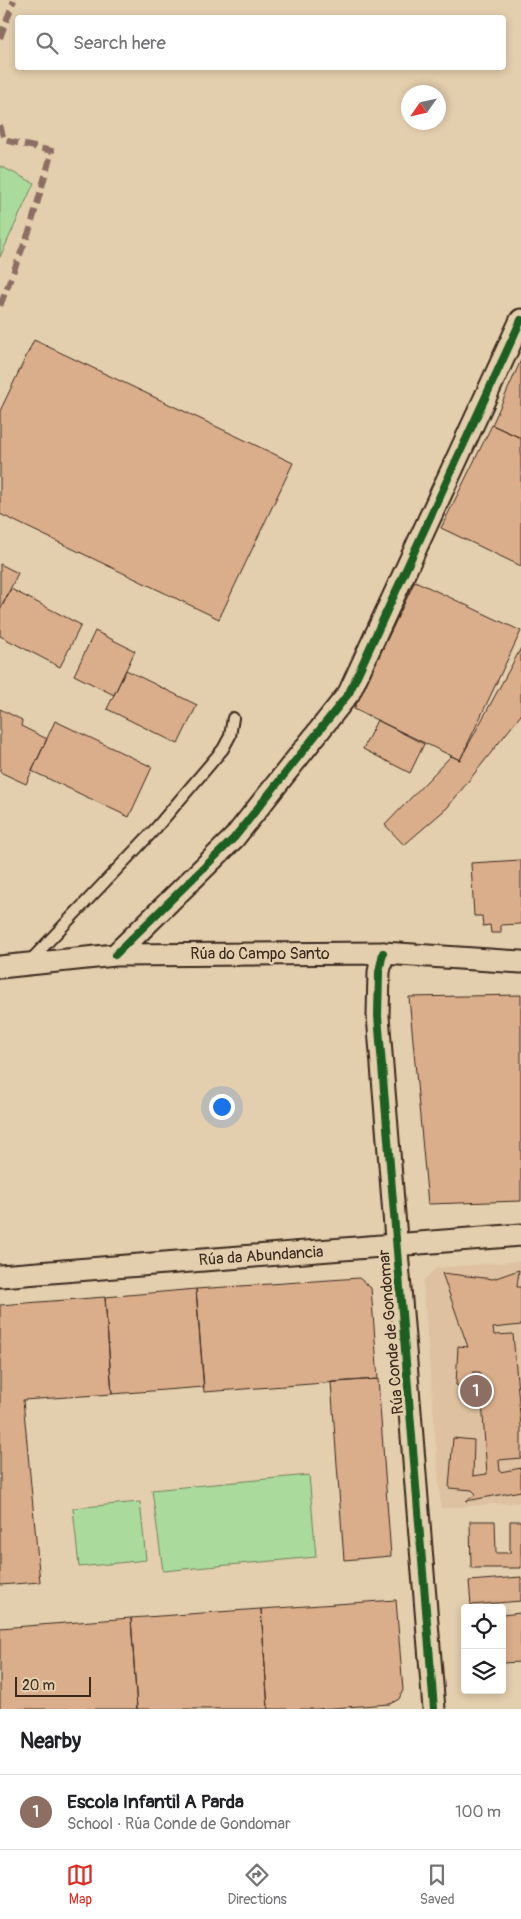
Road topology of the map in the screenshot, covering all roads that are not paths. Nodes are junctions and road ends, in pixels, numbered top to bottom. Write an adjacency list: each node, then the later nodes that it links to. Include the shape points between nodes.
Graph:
1 (521, 320): 4 (street, via 349,693 234,838)
2 (233, 718): 6 (lane, via 230,736 223,749 156,828)
3 (383, 954): 4 (street, Rúa do Campo Santo); 5 (street, Rúa do Campo Santo); 9 (street, Rúa Conde de Gondomar, via 379,972 378,1016)
4 (115, 955): 6 (street, Rúa do Campo Santo)
5 (521, 962)
6 (27, 964): 7 (street, Rúa do Campo Santo)
7 (0, 967)
8 (521, 1235): 9 (street, Rúa da Abundancia)
9 (398, 1244): 10 (street, Rúa da Abundancia); 11 (street, Rúa Conde de Gondomar)
10 (0, 1276)
11 (434, 1709)

